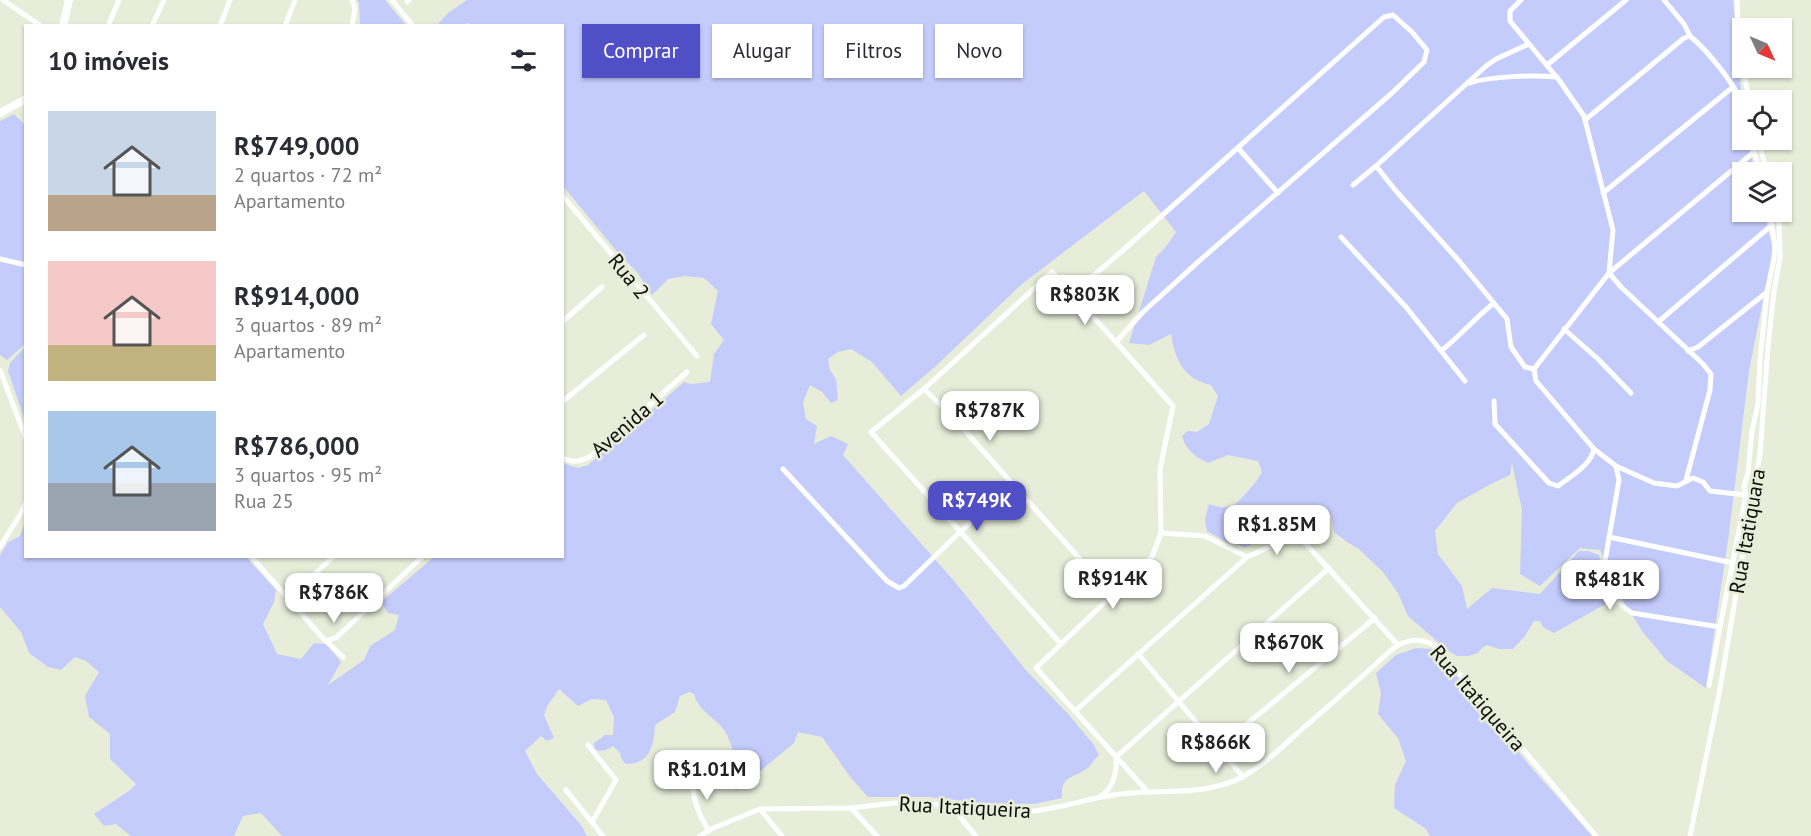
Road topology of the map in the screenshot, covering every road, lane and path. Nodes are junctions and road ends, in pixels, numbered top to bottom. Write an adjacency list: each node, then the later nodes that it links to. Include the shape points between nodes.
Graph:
1 (3, 0): 13 (street)
2 (69, 0): 14 (street)
3 (119, 0): 15 (street)
4 (164, 0): 16 (street)
5 (230, 0): 17 (street)
6 (296, 0): 18 (street)
7 (352, 0): 19 (street)
8 (392, 0): 20 (street)
9 (1521, 0): 22 (street, via 1510,11 1510,21)
10 (1626, 0): 23 (street)
11 (1664, 0): 21 (street)
12 (1737, 0): 28 (street)
13 (38, 24)
14 (63, 24)
15 (109, 24)
16 (153, 24)
17 (221, 24)
18 (286, 24)
19 (352, 24)
20 (411, 24)
21 (1690, 36): 26 (street); 31 (street)
22 (1529, 44): 23 (street); 25 (street, via 1496,59)
23 (1547, 65): 24 (street)
24 (1557, 77): 25 (street, via 1540,75); 31 (street)
25 (1467, 83): 35 (street)
26 (1733, 87): 27 (street); 38 (street)
27 (1735, 90)
28 (1746, 90)
29 (24, 100): 30 (street)
30 (0, 113)
31 (1585, 120): 38 (street)
32 (1238, 148): 37 (street); 37 (street, via 1384,17 1393,15 1412,32 1427,50 1424,62); 47 (street)
33 (1754, 152): 34 (street); 44 (street)
34 (1757, 162)
35 (1376, 166): 36 (street); 48 (street)
36 (1353, 185)
37 (1278, 193): 53 (street, via 1143,312)
38 (1603, 193): 44 (street, via 1614,230)
39 (564, 197): 56 (street, Rua 2)
40 (1775, 224): 46 (street); 50 (street); 73 (street, Rua Itatiquara, via 1780,258)
41 (1341, 237): 54 (street)
42 (0, 259): 43 (street)
43 (24, 265)
44 (1609, 273): 50 (street); 51 (street)
45 (602, 287): 49 (street)
46 (1767, 292): 55 (street); 72 (street)
47 (1072, 294): 53 (street); 61 (street, via 1053,272)
48 (1494, 303): 54 (street); 57 (street, via 1507,319 1515,354 1525,367)
49 (564, 320)
50 (1658, 322): 55 (street)
51 (1564, 329): 57 (street); 62 (street)
52 (644, 335): 63 (street)
53 (1116, 342): 76 (street, via 1173,406 1160,469)
54 (1442, 351): 60 (street)
55 (1688, 351): 70 (street, via 1712,374 1712,382)
56 (697, 356)
57 (1534, 369): 66 (street, via 1536,381)
58 (0, 370): 65 (street)
59 (687, 372): 67 (street, Avenida 1, via 591,456 580,462)
60 (1465, 381)
61 (924, 389): 71 (street); 75 (street, via 871,432)
62 (1631, 393)
63 (564, 400)
64 (1494, 401): 66 (street, via 1495,424 1549,483 1558,486 1575,474 1593,457)
65 (24, 434)
66 (1594, 449): 68 (street)
67 (564, 459)
68 (1616, 466): 70 (street, via 1654,483 1677,486); 77 (street, via 1619,480)
69 (783, 469): 75 (street, via 895,587 904,586)
70 (1686, 480): 72 (street, via 1703,482 1710,490)
71 (1013, 485): 75 (street); 85 (street)
72 (1746, 495): 73 (street); 83 (street)
73 (1752, 500): 116 (street, Rua Itatiquara)
74 (24, 506): 78 (street)
75 (960, 532): 90 (street)
76 (1161, 533): 79 (street, via 1205,536); 85 (street, via 1152,557)
77 (1609, 537): 83 (street); 88 (street, via 1604,578 1621,606 1632,613)
78 (0, 547)
79 (1246, 557): 84 (street, via 1297,534); 92 (street)
80 (253, 558): 86 (street)
81 (332, 558): 86 (street)
82 (421, 558): 89 (street, via 337,637)
83 (1732, 563): 88 (street)
84 (1329, 568): 87 (street); 95 (street)
85 (1112, 595): 90 (street)
86 (288, 599): 89 (street)
87 (1375, 618): 91 (street); 98 (street)
88 (1720, 627): 94 (street)
89 (326, 640): 93 (street)
90 (1061, 644): 96 (street, via 1036,668)
91 (1398, 645): 101 (street, Rua Itatiqueira); 115 (street, Rua Itatiqueira, via 1416,639 1437,647)
92 (1138, 654): 95 (street); 96 (street)
93 (343, 657)
94 (1709, 685)
95 (1178, 702): 98 (street); 99 (street)
96 (1075, 711): 99 (street)
97 (588, 745): 108 (street, via 616,780)
98 (1219, 747): 101 (street)
99 (1116, 757): 103 (street); 104 (street, via 1112,785 1107,792)
100 (693, 774): 109 (street, via 695,802)
101 (1243, 777): 103 (street, Rua Itatiqueira, via 1200,790)
102 (566, 790): 108 (street)
103 (1147, 791): 104 (street, Rua Itatiqueira)
104 (1087, 799): 105 (street, Rua Itatiqueira, via 1024,812)
105 (951, 806): 106 (street, Rua Itatiqueira, via 894,803); 114 (street)
106 (852, 808): 107 (street, Rua Itatiqueira); 113 (street)
107 (760, 810): 109 (street, Rua Itatiqueira); 112 (street)
108 (592, 822): 110 (street)
109 (709, 831): 111 (street, Rua Itatiqueira)
110 (603, 836)
111 (700, 836)
112 (782, 836)
113 (877, 836)
114 (976, 836)
115 (1596, 836)
116 (1690, 836)

